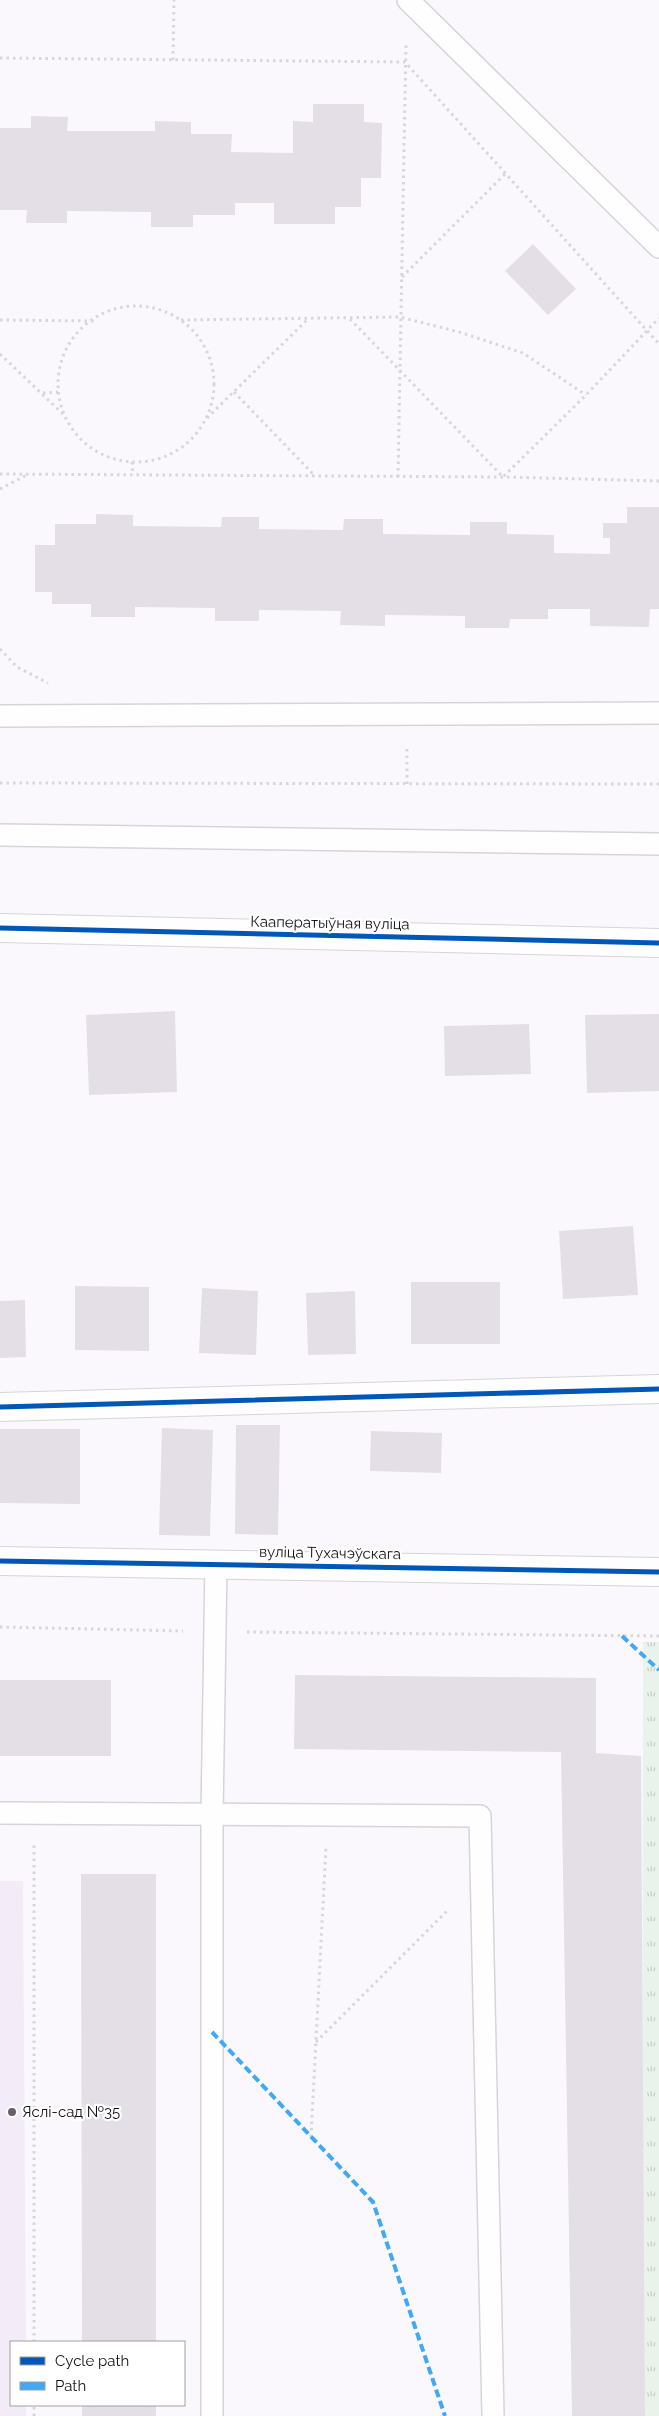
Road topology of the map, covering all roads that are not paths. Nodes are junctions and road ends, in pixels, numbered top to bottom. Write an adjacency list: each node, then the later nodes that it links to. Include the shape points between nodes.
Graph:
1 (408, 0): 2 (lane)
2 (659, 247)
3 (659, 713): 4 (lane)
4 (0, 716)
5 (0, 835): 6 (lane)
6 (659, 844)
7 (0, 928): 8 (street, Кааператыўная вуліца)
8 (659, 943)
9 (659, 1389): 10 (street)
10 (0, 1406)
11 (0, 1561): 12 (street, вуліца Тухачэўскага)
12 (216, 1563): 13 (street, вуліца Тухачэўскага); 15 (lane)
13 (659, 1572)
14 (0, 1813): 15 (lane)
15 (212, 1816): 16 (lane); 17 (lane, via 480,1816)
16 (212, 2416)
17 (493, 2416)

